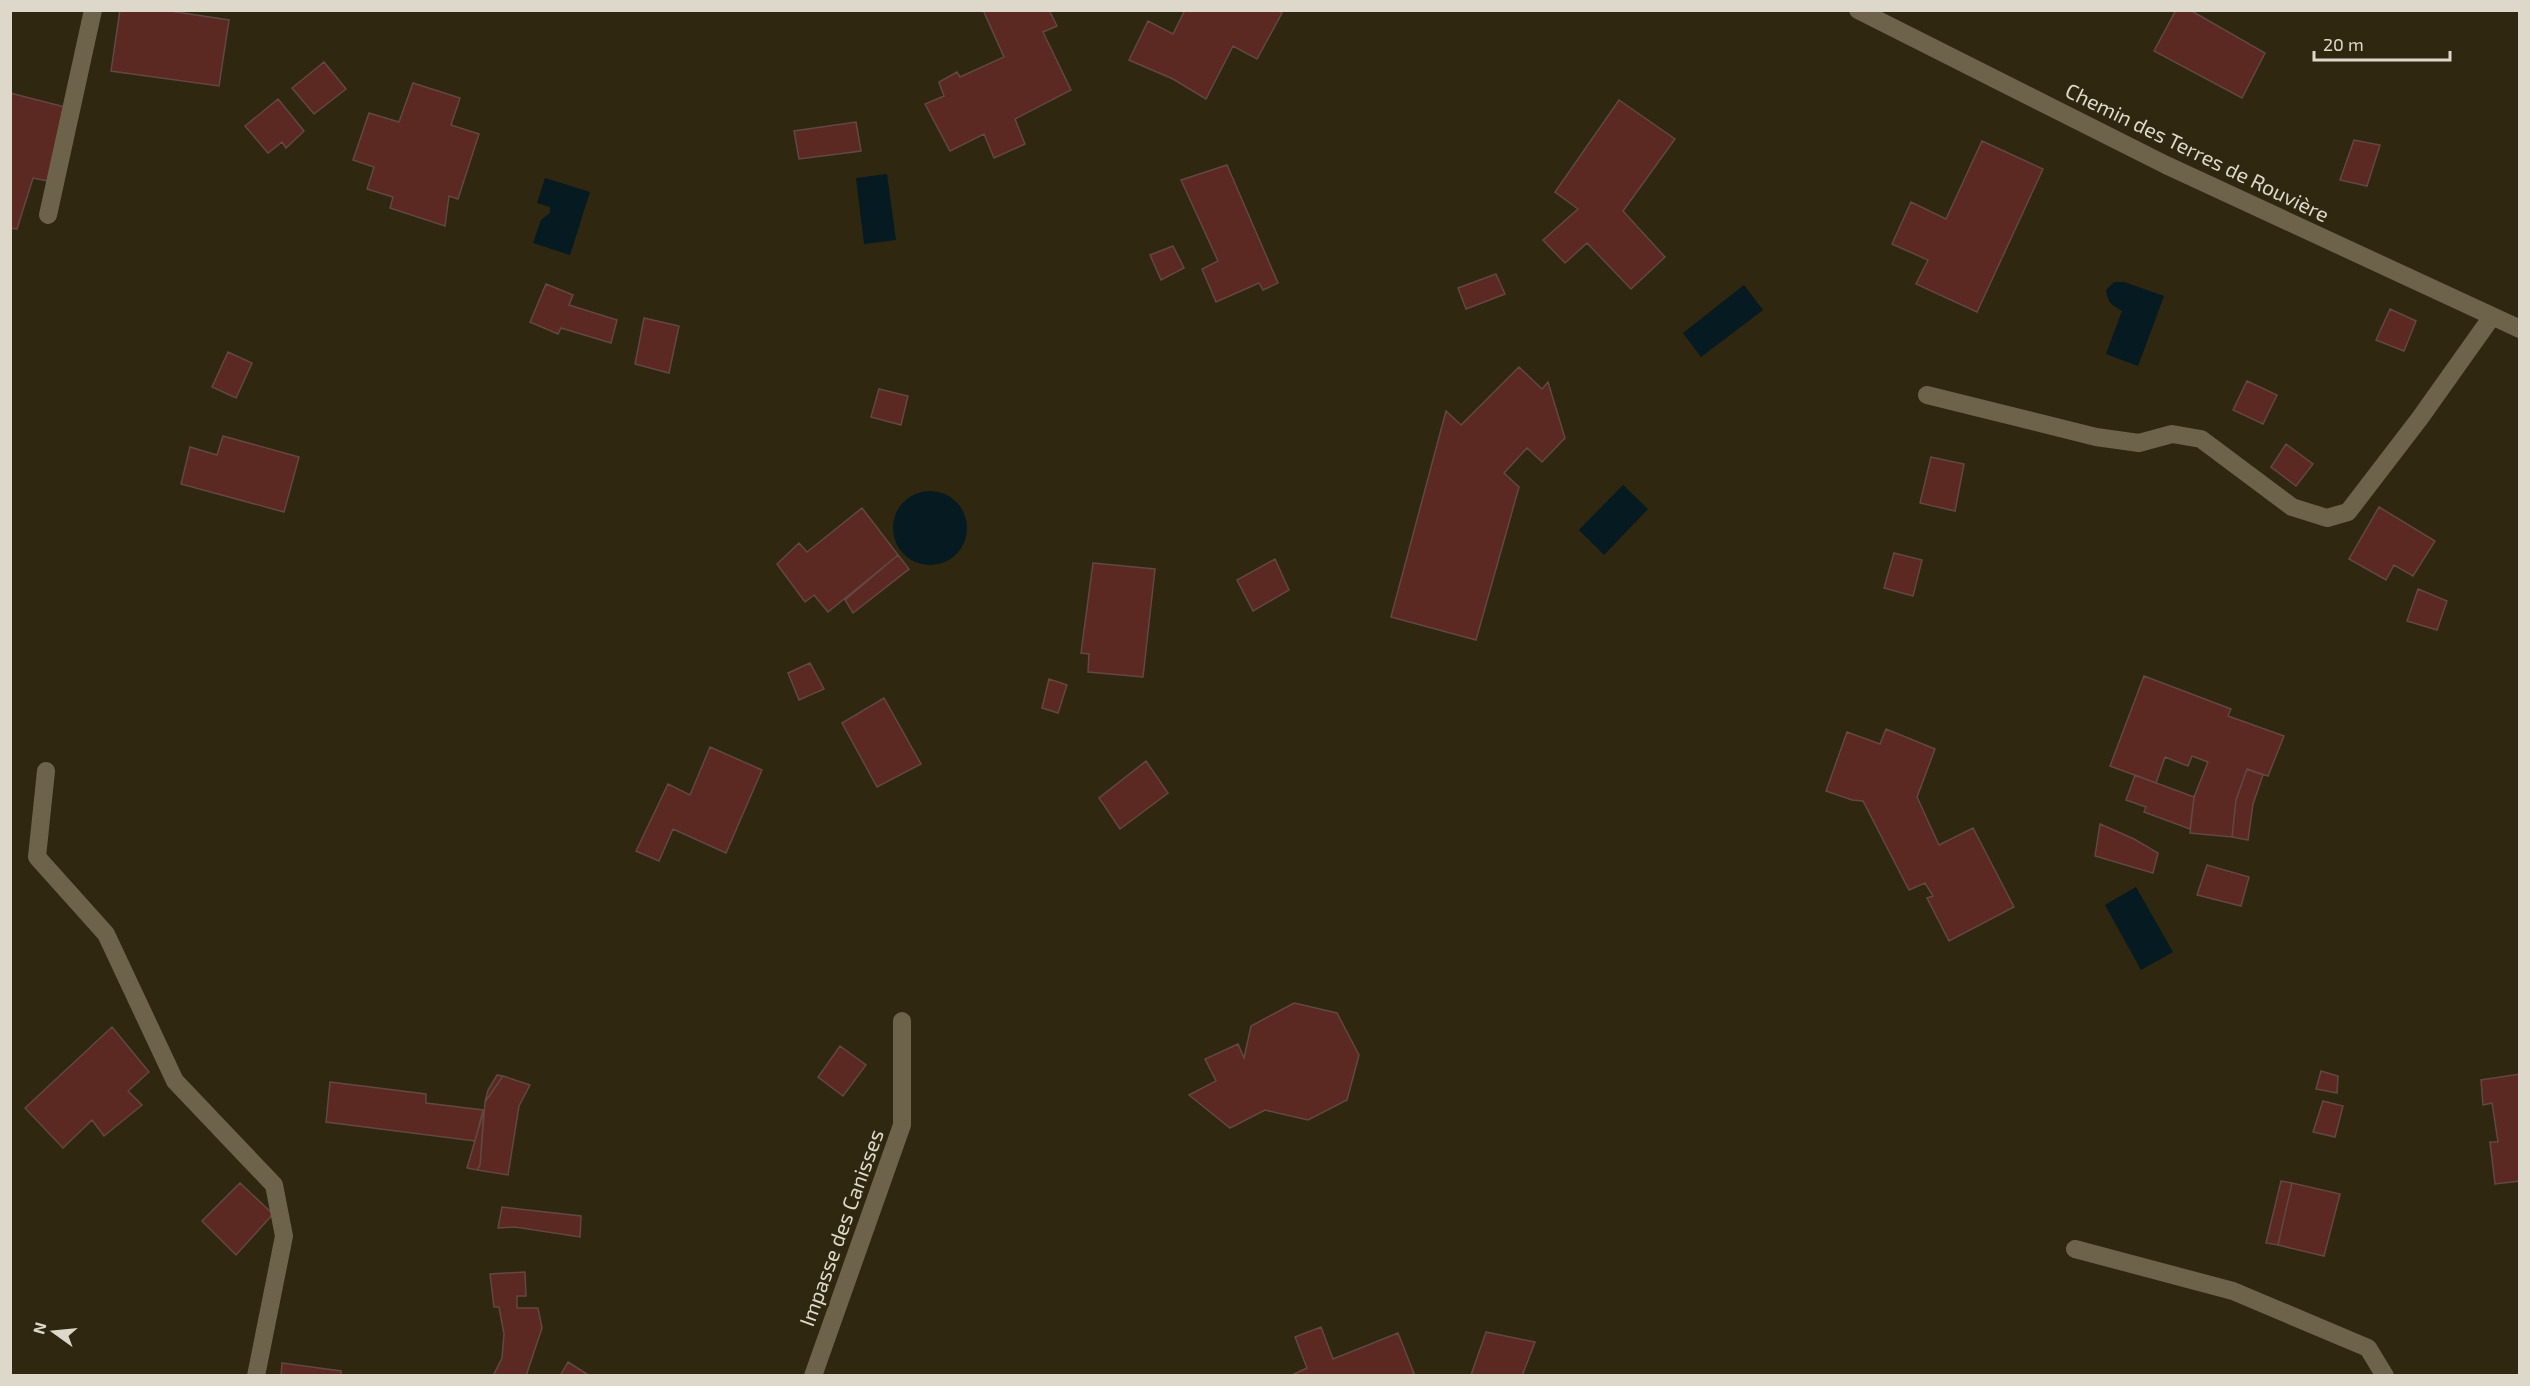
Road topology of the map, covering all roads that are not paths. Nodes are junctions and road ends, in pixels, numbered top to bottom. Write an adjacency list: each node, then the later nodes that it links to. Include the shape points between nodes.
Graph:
1 (93, 10): 3 (street)
2 (1858, 10): 4 (street, Chemin des Terres de Rouvière, via 2166,165)
3 (48, 215)
4 (2491, 318): 5 (street, Chemin des Terres de Rouvière); 6 (street, via 2348,512 2326,518 2292,507 2201,439 2172,434 2139,443 2096,437)
5 (2520, 329)
6 (1927, 395)
7 (46, 771): 10 (street, via 37,857 106,934 175,1081 274,1185 284,1236)
8 (902, 1021): 11 (street, Impasse des Canisses, via 902,1125)
9 (2075, 1249): 12 (street, via 2233,1290 2368,1348)
10 (256, 1376)
11 (813, 1376)
12 (2385, 1376)

